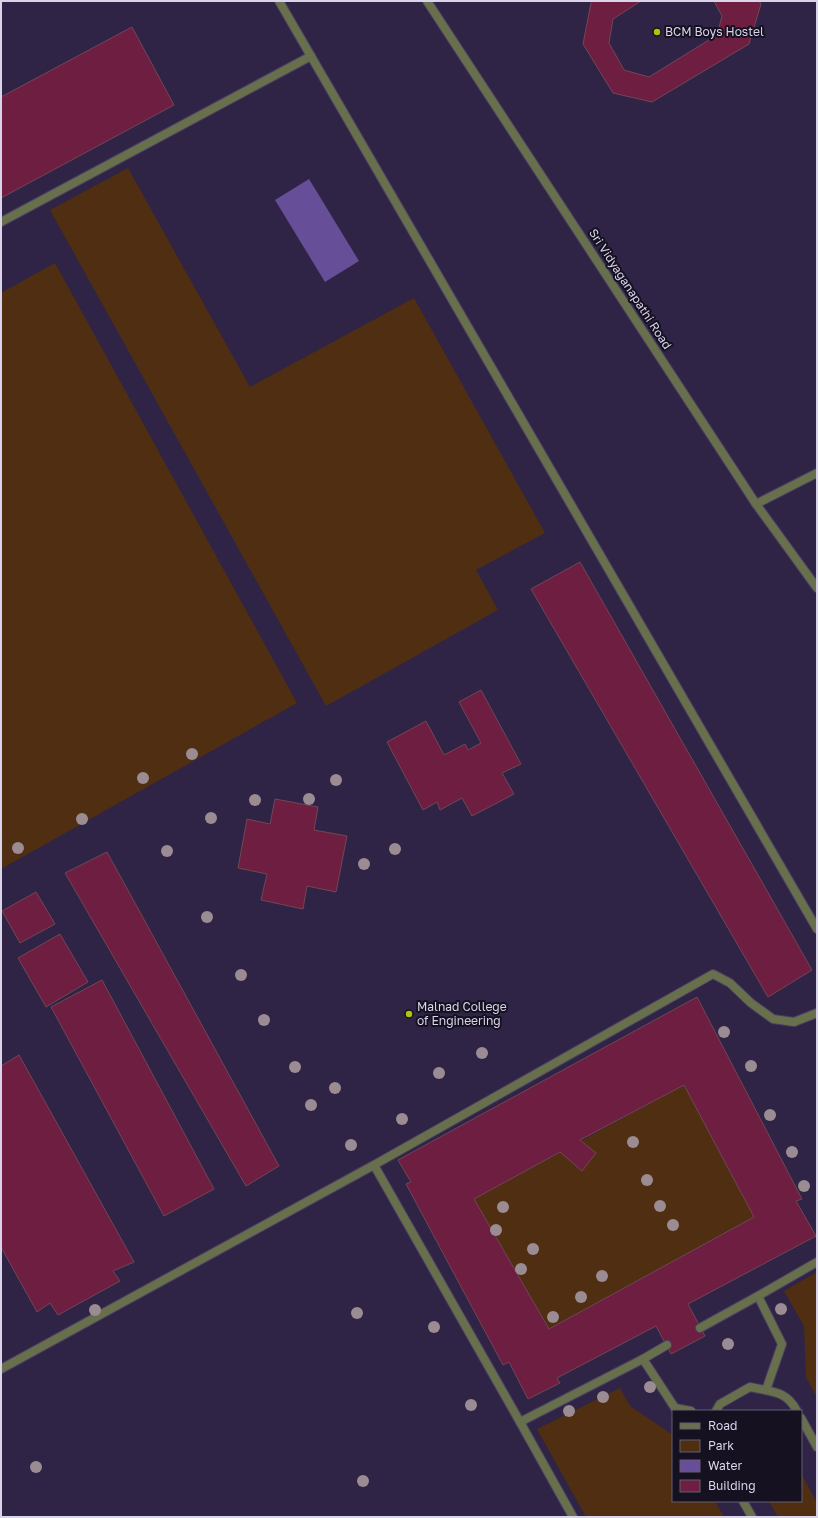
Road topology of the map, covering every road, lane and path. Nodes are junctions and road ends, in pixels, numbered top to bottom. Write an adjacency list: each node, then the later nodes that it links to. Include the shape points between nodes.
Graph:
1 (279, 1): 3 (street)
2 (427, 1): 6 (street, Sri Vidyaganapathi Road)
3 (311, 56): 4 (street); 8 (street)
4 (1, 222)
5 (817, 473): 6 (street)
6 (756, 504): 7 (street, Sri Vidyaganapathi Road)
7 (817, 588)
8 (817, 930)
9 (817, 1013): 10 (street, via 794,1022 773,1018 751,1003 730,983 713,974)
10 (374, 1165): 16 (street); 22 (street)
11 (817, 1262): 12 (street)
12 (758, 1296): 13 (street); 17 (street, via 782,1344)
13 (700, 1328)
14 (667, 1345): 15 (street)
15 (643, 1359): 18 (street, via 675,1408); 22 (street)
16 (1, 1369)
17 (766, 1390): 19 (street, via 750,1387 720,1404); 20 (street, via 782,1394)
18 (686, 1410)
19 (717, 1410)
20 (796, 1410)
21 (802, 1420): 23 (street)
22 (520, 1422): 25 (street)
23 (817, 1447)
24 (744, 1502): 26 (street)
25 (573, 1517)
26 (752, 1517)

